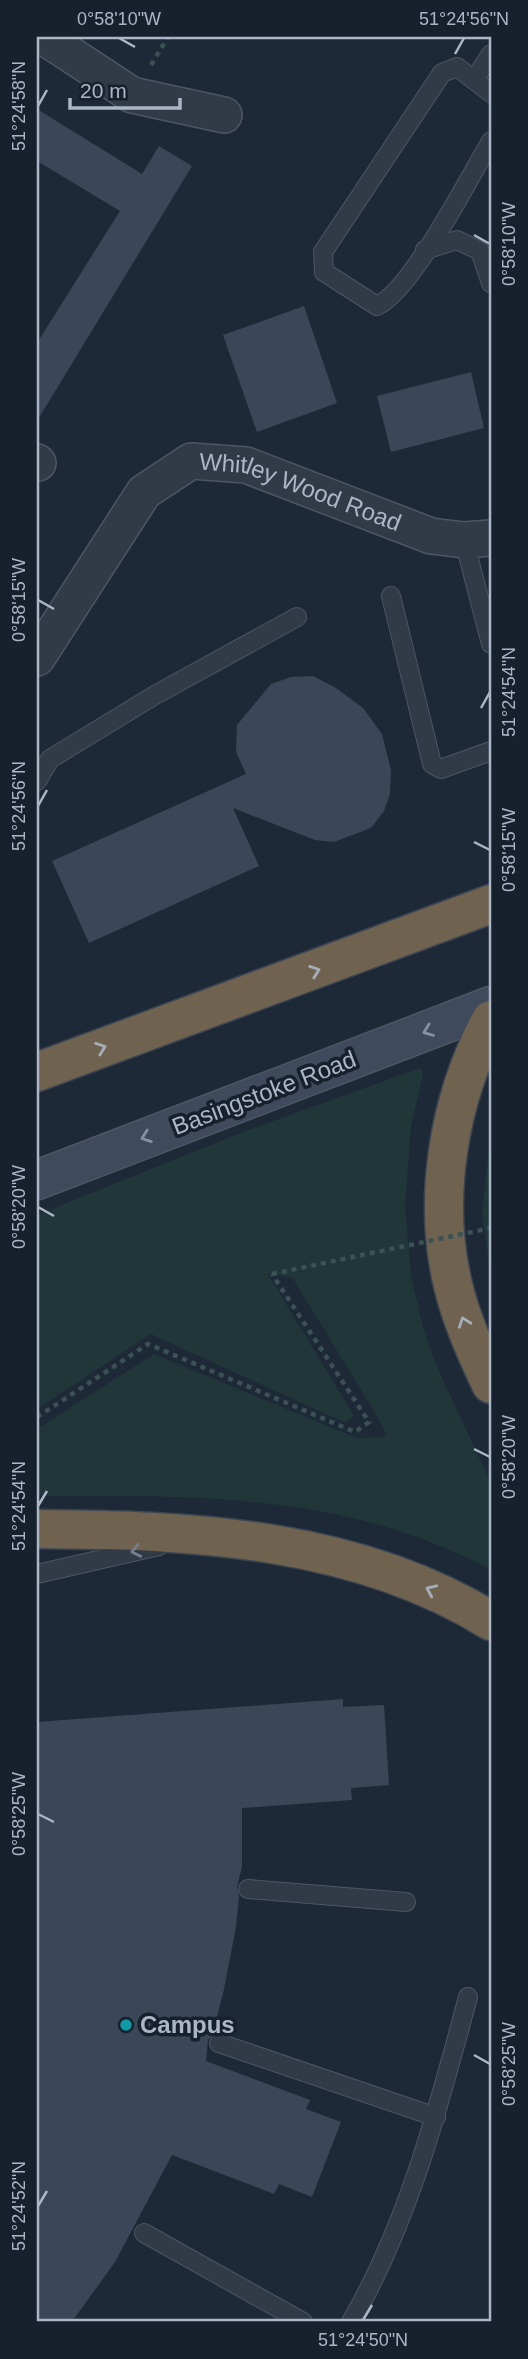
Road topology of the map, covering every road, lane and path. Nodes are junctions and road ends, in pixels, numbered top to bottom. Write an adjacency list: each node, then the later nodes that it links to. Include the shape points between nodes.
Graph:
1 (44, 37): 5 (street, via 132,95)
2 (491, 54): 3 (lane)
3 (474, 80): 4 (lane); 7 (lane, via 457,67 442,73 323,252 324,272 377,306 389,301)
4 (491, 93)
5 (224, 115)
6 (491, 141): 7 (lane)
7 (425, 250): 8 (lane, via 457,240 480,251)
8 (491, 283)
9 (477, 539): 12 (lane); 13 (street, Whitley Wood Road, via 431,536 246,465 191,461 144,492)
10 (391, 596): 14 (lane, via 432,764 440,769)
11 (297, 617): 15 (lane, via 50,759)
12 (491, 644)
13 (37, 658)
14 (491, 751)
15 (37, 781)
16 (491, 904): 19 (highway, one-way to 16)
17 (491, 1006): 20 (main road, Basingstoke Road, one-way to 20)
18 (491, 1020): 24 (highway, one-way to 18, via 452,1283 444,1213 453,1125 469,1069)
19 (37, 1072)
20 (78, 1162): 21 (lane); 22 (main road, Basingstoke Road)
21 (37, 1166)
22 (37, 1180)
23 (491, 1228): 25 (path, bridge, via 272,1274 369,1422 355,1432 148,1344)
24 (491, 1384)
25 (37, 1418)
26 (37, 1529): 27 (highway)
27 (203, 1537): 28 (lane, one-way to 28); 29 (highway, one-way to 27, via 430,1589 368,1565 300,1548)
28 (37, 1574)
29 (491, 1621)
30 (248, 1889): 31 (lane)
31 (406, 1902)
32 (468, 1997): 34 (lane)
33 (219, 2043): 34 (lane)
34 (436, 2117): 37 (lane, via 405,2211)
35 (144, 2233): 36 (lane)
36 (303, 2322)
37 (351, 2322)

